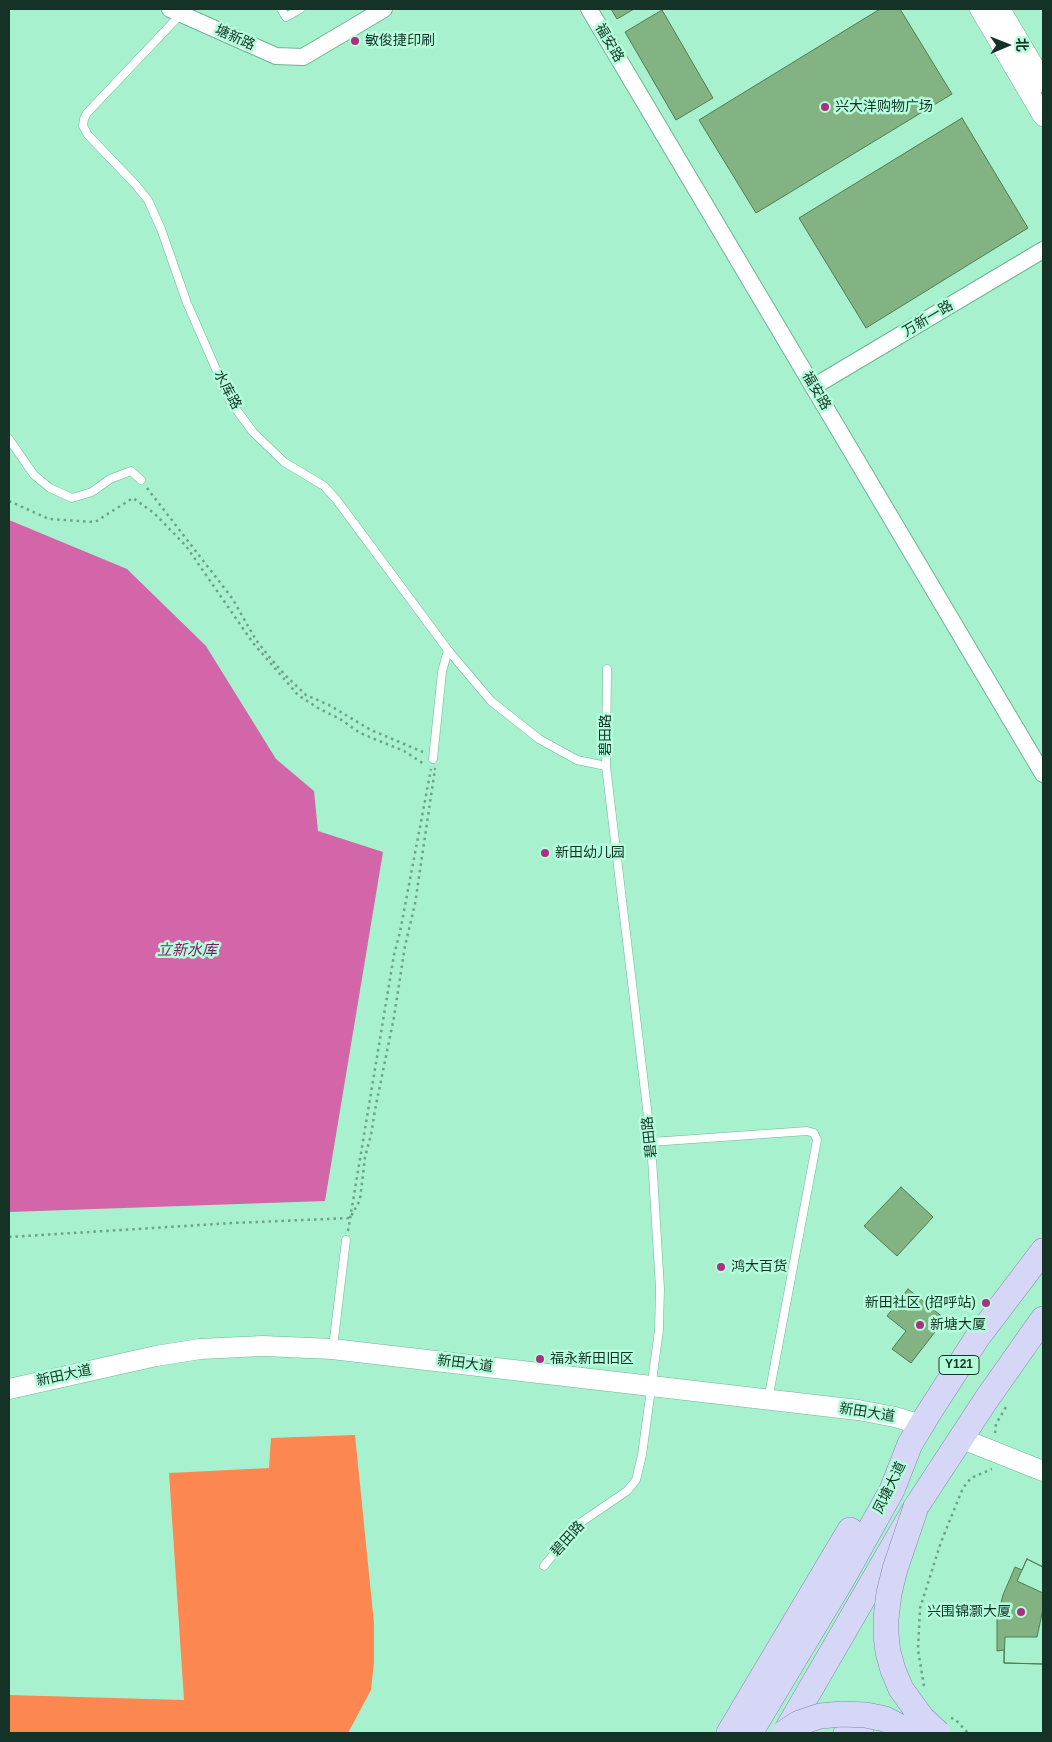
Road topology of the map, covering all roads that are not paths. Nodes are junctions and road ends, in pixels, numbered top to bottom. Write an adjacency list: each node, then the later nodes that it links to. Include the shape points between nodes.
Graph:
1 (281, 9): 2 (lane, via 286,17)
2 (300, 9)
3 (384, 9): 7 (street, 塘新路, via 303,57 276,56)
4 (589, 9): 11 (street, 福安路)
5 (980, 9): 9 (street)
6 (1000, 9): 8 (street)
7 (175, 11): 14 (lane, 水库路, via 87,113 83,126 148,200 186,303 230,401 253,432 284,462 324,486 336,499)
8 (1043, 82)
9 (1043, 116)
10 (1043, 250): 11 (street, 万新一路)
11 (813, 387): 18 (street, 福安路)
12 (9, 439): 13 (lane, via 34,474 50,488 72,498 92,492 110,479 131,471)
13 (141, 480)
14 (448, 650): 16 (lane, via 442,672); 17 (lane, via 491,701 539,739 577,760)
15 (607, 668): 17 (lane, 碧田路)
16 (432, 763)
17 (606, 766): 19 (lane, 碧田路)
18 (1043, 774)
19 (651, 1142): 24 (lane, 碧田路, via 660,1288 659,1330); 26 (lane, via 814,1133 817,1140)
20 (346, 1240): 23 (lane)
21 (1040, 1262): 27 (main road, 凤塘大道 / Y121, via 977,1338)
22 (1043, 1319): 28 (main road, Y121)
23 (332, 1349): 24 (street, 新田大道); 25 (street, 新田大道, via 263,1346 200,1349)
24 (651, 1386): 26 (street, 新田大道); 31 (lane, 碧田路, via 636,1480 626,1491 577,1525)
25 (9, 1389)
26 (768, 1400): 27 (street, 新田大道, via 877,1413)
27 (916, 1435): 32 (main road, via 873,1491); 33 (main road, 凤塘大道 / Y121, via 892,1490 843,1578)
28 (960, 1438): 29 (street); 30 (main road, Y121)
29 (1043, 1471)
30 (916, 1507): 34 (main road, Y121, bridge); 38 (main road, bridge, via 889,1593 886,1635 893,1670 901,1688 922,1718)
31 (544, 1566)
32 (729, 1733)
33 (750, 1733)
34 (785, 1733): 37 (main road, bridge, via 799,1722 842,1714 885,1719)
35 (846, 1733): 36 (main road)
36 (861, 1733)
37 (912, 1733)
38 (938, 1733)

